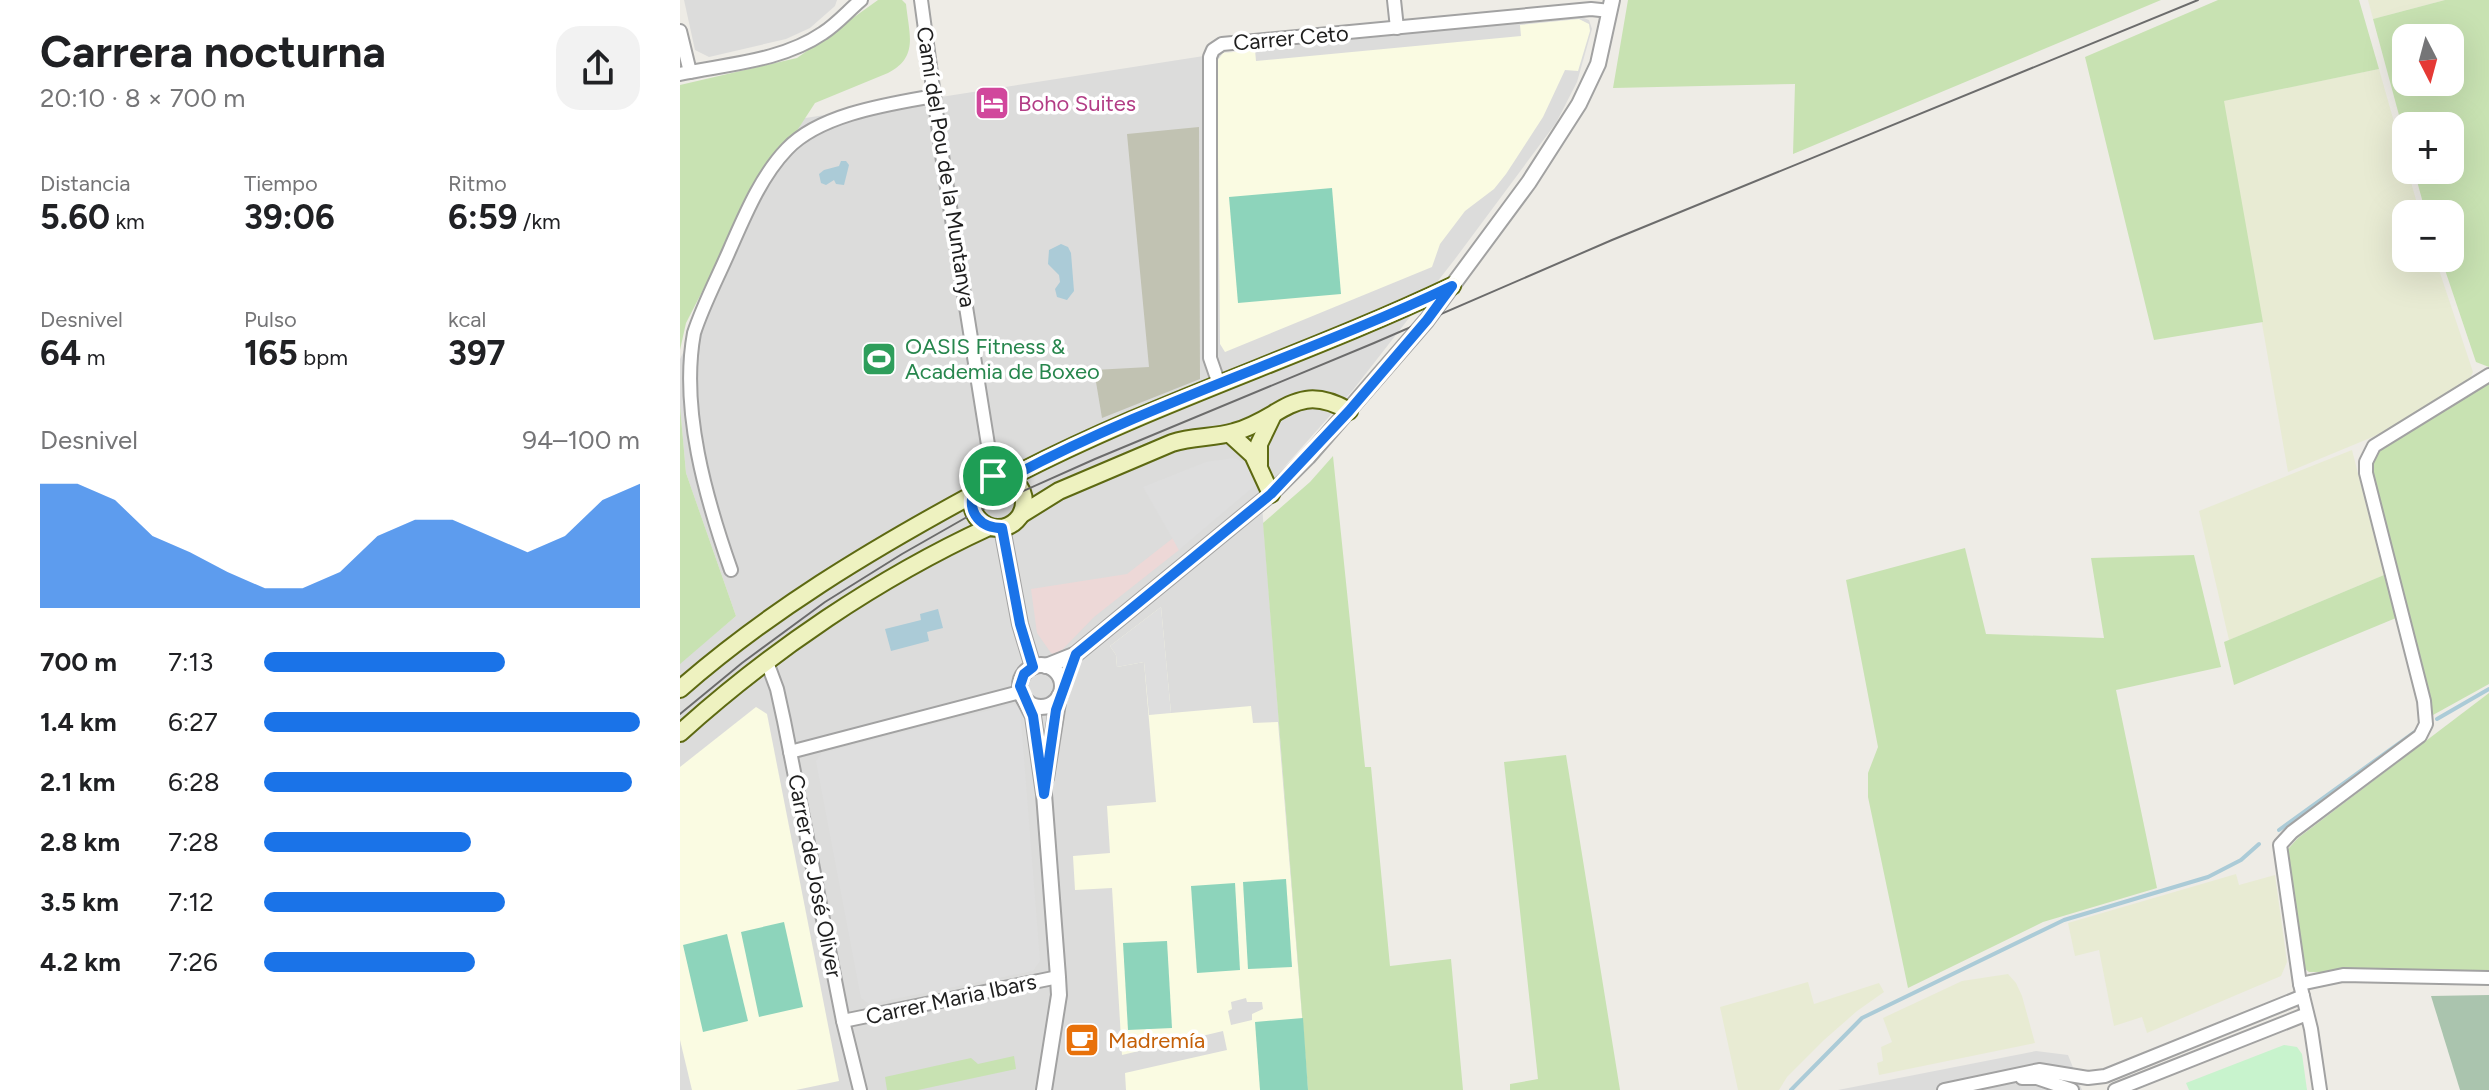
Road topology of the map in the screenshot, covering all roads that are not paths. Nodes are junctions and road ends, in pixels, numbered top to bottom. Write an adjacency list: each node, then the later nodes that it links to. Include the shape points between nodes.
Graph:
1 (861, 0): 7 (street, via 831,28 796,48)
2 (921, 0): 8 (street, Camí del Pou de la Muntanya)
3 (1394, 0): 5 (street)
4 (1611, 5): 5 (street, Carrer Ceto); 9 (street, via 1598,64 1579,104)
5 (1397, 28): 11 (street, Carrer Ceto, via 1222,44 1211,53 1210,358)
6 (680, 31): 7 (street)
7 (685, 73)
8 (934, 96): 16 (street, Camí del Pou de la Muntanya); 21 (street, via 847,115 787,149 748,209 694,332 687,364 692,446)
9 (1452, 286): 11 (main road); 12 (street)
10 (2489, 375): 33 (street, via 2374,446 2366,462 2426,724 2420,736 2280,845)
11 (1219, 384): 16 (main road)
12 (1349, 411): 13 (main road, via 1315,398); 17 (street)
13 (1273, 415): 14 (main road); 15 (main road, via 1259,444)
14 (1230, 434): 15 (main road); 19 (main road, via 1172,443 1059,491)
15 (1259, 465): 17 (main road)
16 (1001, 477): 18 (main road, via 980,482); 19 (main road, via 1023,491)
17 (1271, 494): 22 (street)
18 (972, 495): 20 (main road, via 974,513); 25 (main road, via 819,584)
19 (1022, 514): 20 (main road, via 1014,523)
20 (996, 527): 23 (main road, via 936,553); 24 (street, via 1020,624)
21 (731, 570)
22 (1076, 654): 24 (street); 26 (street)
23 (767, 662): 28 (main road); 29 (street, Carrer de José Oliver)
24 (1040, 666): 26 (street, via 1056,672); 27 (street, via 1021,679)
25 (680, 689)
26 (1061, 692): 27 (street, via 1051,705 1038,707); 30 (street)
27 (1022, 694): 29 (street); 30 (street, via 1033,716)
28 (680, 733)
29 (790, 752): 35 (street, Carrer de José Oliver)
30 (1044, 794): 31 (street)
31 (1058, 977): 35 (street, Carrer Maria Ibars); 38 (street)
32 (2489, 978): 33 (street, via 2343,975)
33 (2302, 990): 34 (street); 36 (street, via 2105,1076 2039,1070)
34 (2307, 1014): 41 (street); 42 (street)
35 (843, 1021): 37 (street, Carrer de José Oliver)
36 (2002, 1078): 39 (street); 40 (street, via 2037,1078)
37 (860, 1090)
38 (1044, 1090)
39 (1944, 1090)
40 (2072, 1090)
41 (2115, 1090)
42 (2320, 1090)

